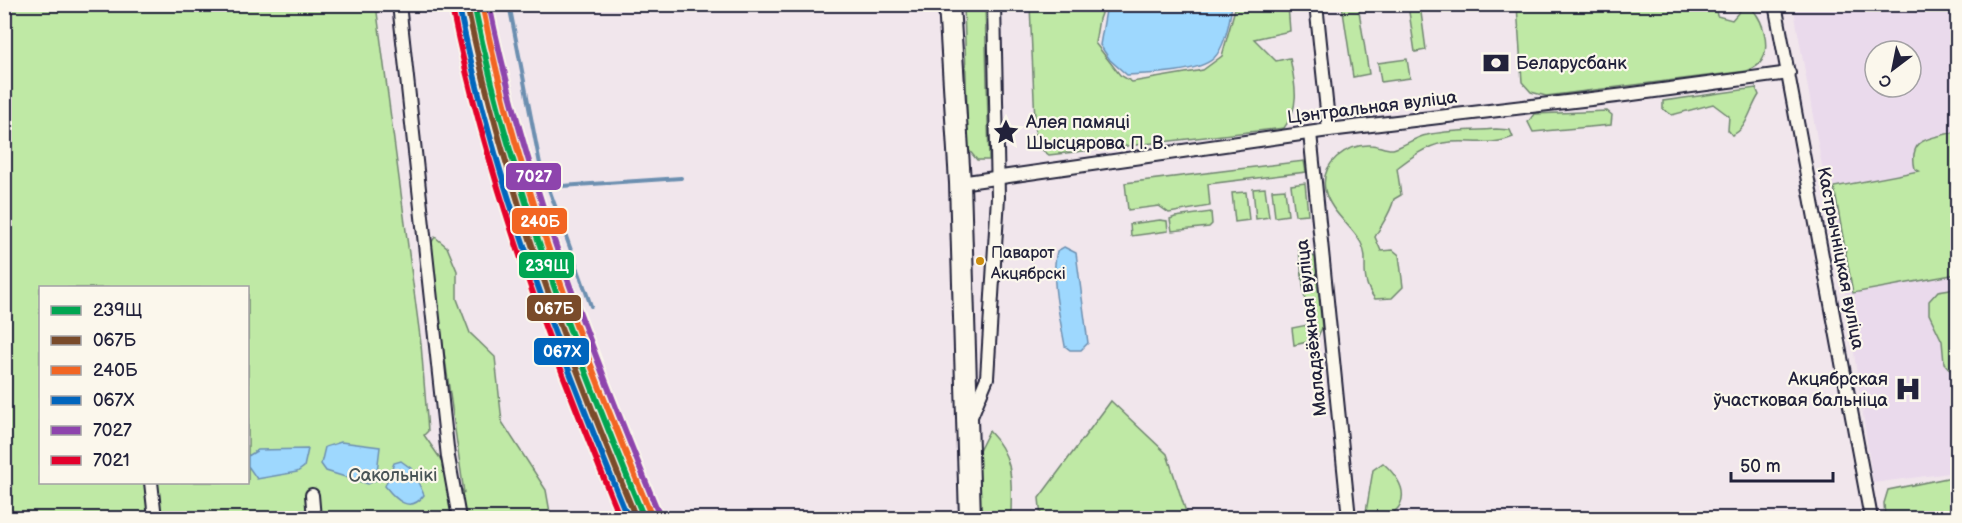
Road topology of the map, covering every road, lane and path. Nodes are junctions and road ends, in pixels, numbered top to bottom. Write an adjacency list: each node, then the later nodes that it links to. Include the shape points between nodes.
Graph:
1 (399, 4): 16 (street, via 448,457)
2 (949, 4): 10 (main road)
3 (994, 4): 9 (street)
4 (1316, 4): 7 (street)
5 (1775, 4): 6 (street, Кастрычніцкая вуліца)
6 (1789, 72): 7 (street, Цэнтральная вуліца); 19 (street, Кастрычніцкая вуліца)
7 (1329, 130): 8 (street, Цэнтральная вуліца)
8 (1310, 133): 9 (street, Цэнтральная вуліца); 18 (street, Маладзёжная вуліца)
9 (999, 175): 10 (street, Цэнтральная вуліца); 11 (street, via 987,378)
10 (960, 183): 11 (main road)
11 (968, 423): 17 (main road)
12 (151, 484): 14 (street)
13 (312, 495): 15 (street)
14 (155, 519)
15 (314, 519)
16 (459, 519)
17 (970, 519)
18 (1349, 519)
19 (1871, 519)

